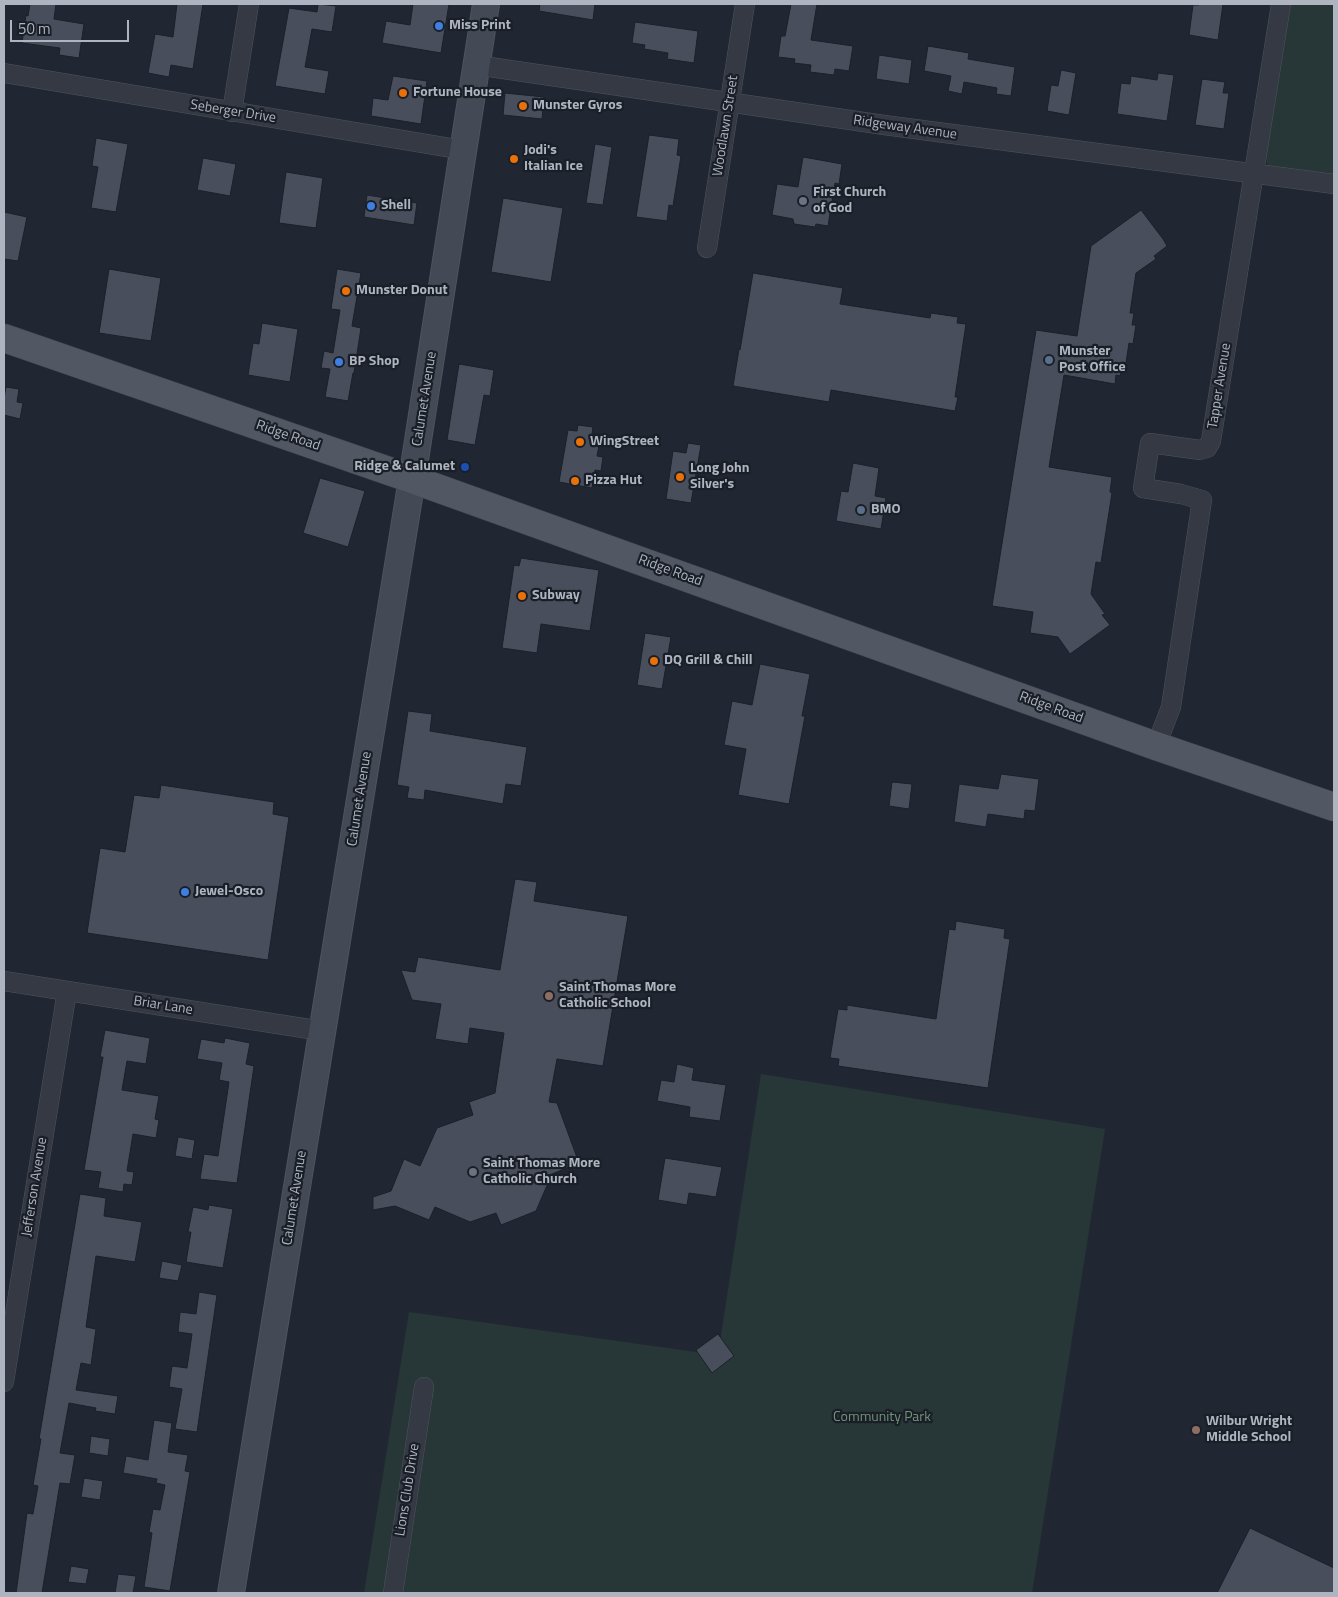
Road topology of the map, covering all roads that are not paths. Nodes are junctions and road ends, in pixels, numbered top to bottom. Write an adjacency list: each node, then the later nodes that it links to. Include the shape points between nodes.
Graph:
1 (249, 4): 8 (street)
2 (486, 4): 5 (main road, Calumet Avenue)
3 (745, 4): 7 (street, Woodlawn Street)
4 (1281, 4): 10 (street, Tapper Avenue)
5 (476, 65): 7 (street, Ridgeway Avenue); 9 (main road, Calumet Avenue)
6 (4, 73): 8 (street, Seberger Drive)
7 (729, 103): 10 (street, Ridgeway Avenue); 12 (street, Woodlawn Street)
8 (232, 112): 9 (street, Seberger Drive)
9 (463, 150): 14 (main road, Calumet Avenue)
10 (1254, 173): 11 (street, Ridgeway Avenue); 15 (street, Tapper Avenue, via 1211,441 1207,448 1200,450 1150,443 1143,488 1202,500 1171,707)
11 (1334, 184)
12 (707, 248)
13 (4, 338): 14 (main road, Ridge Road)
14 (412, 478): 15 (main road, Ridge Road); 19 (main road, Calumet Avenue)
15 (1156, 746): 16 (main road, Ridge Road)
16 (1334, 807)
17 (4, 981): 18 (street, Briar Lane)
18 (67, 991): 19 (street, Briar Lane); 20 (street, Jefferson Avenue)
19 (322, 1031): 22 (main road, Calumet Avenue)
20 (4, 1382)
21 (424, 1387): 23 (street, Lions Club Drive)
22 (231, 1593)
23 (392, 1593)

